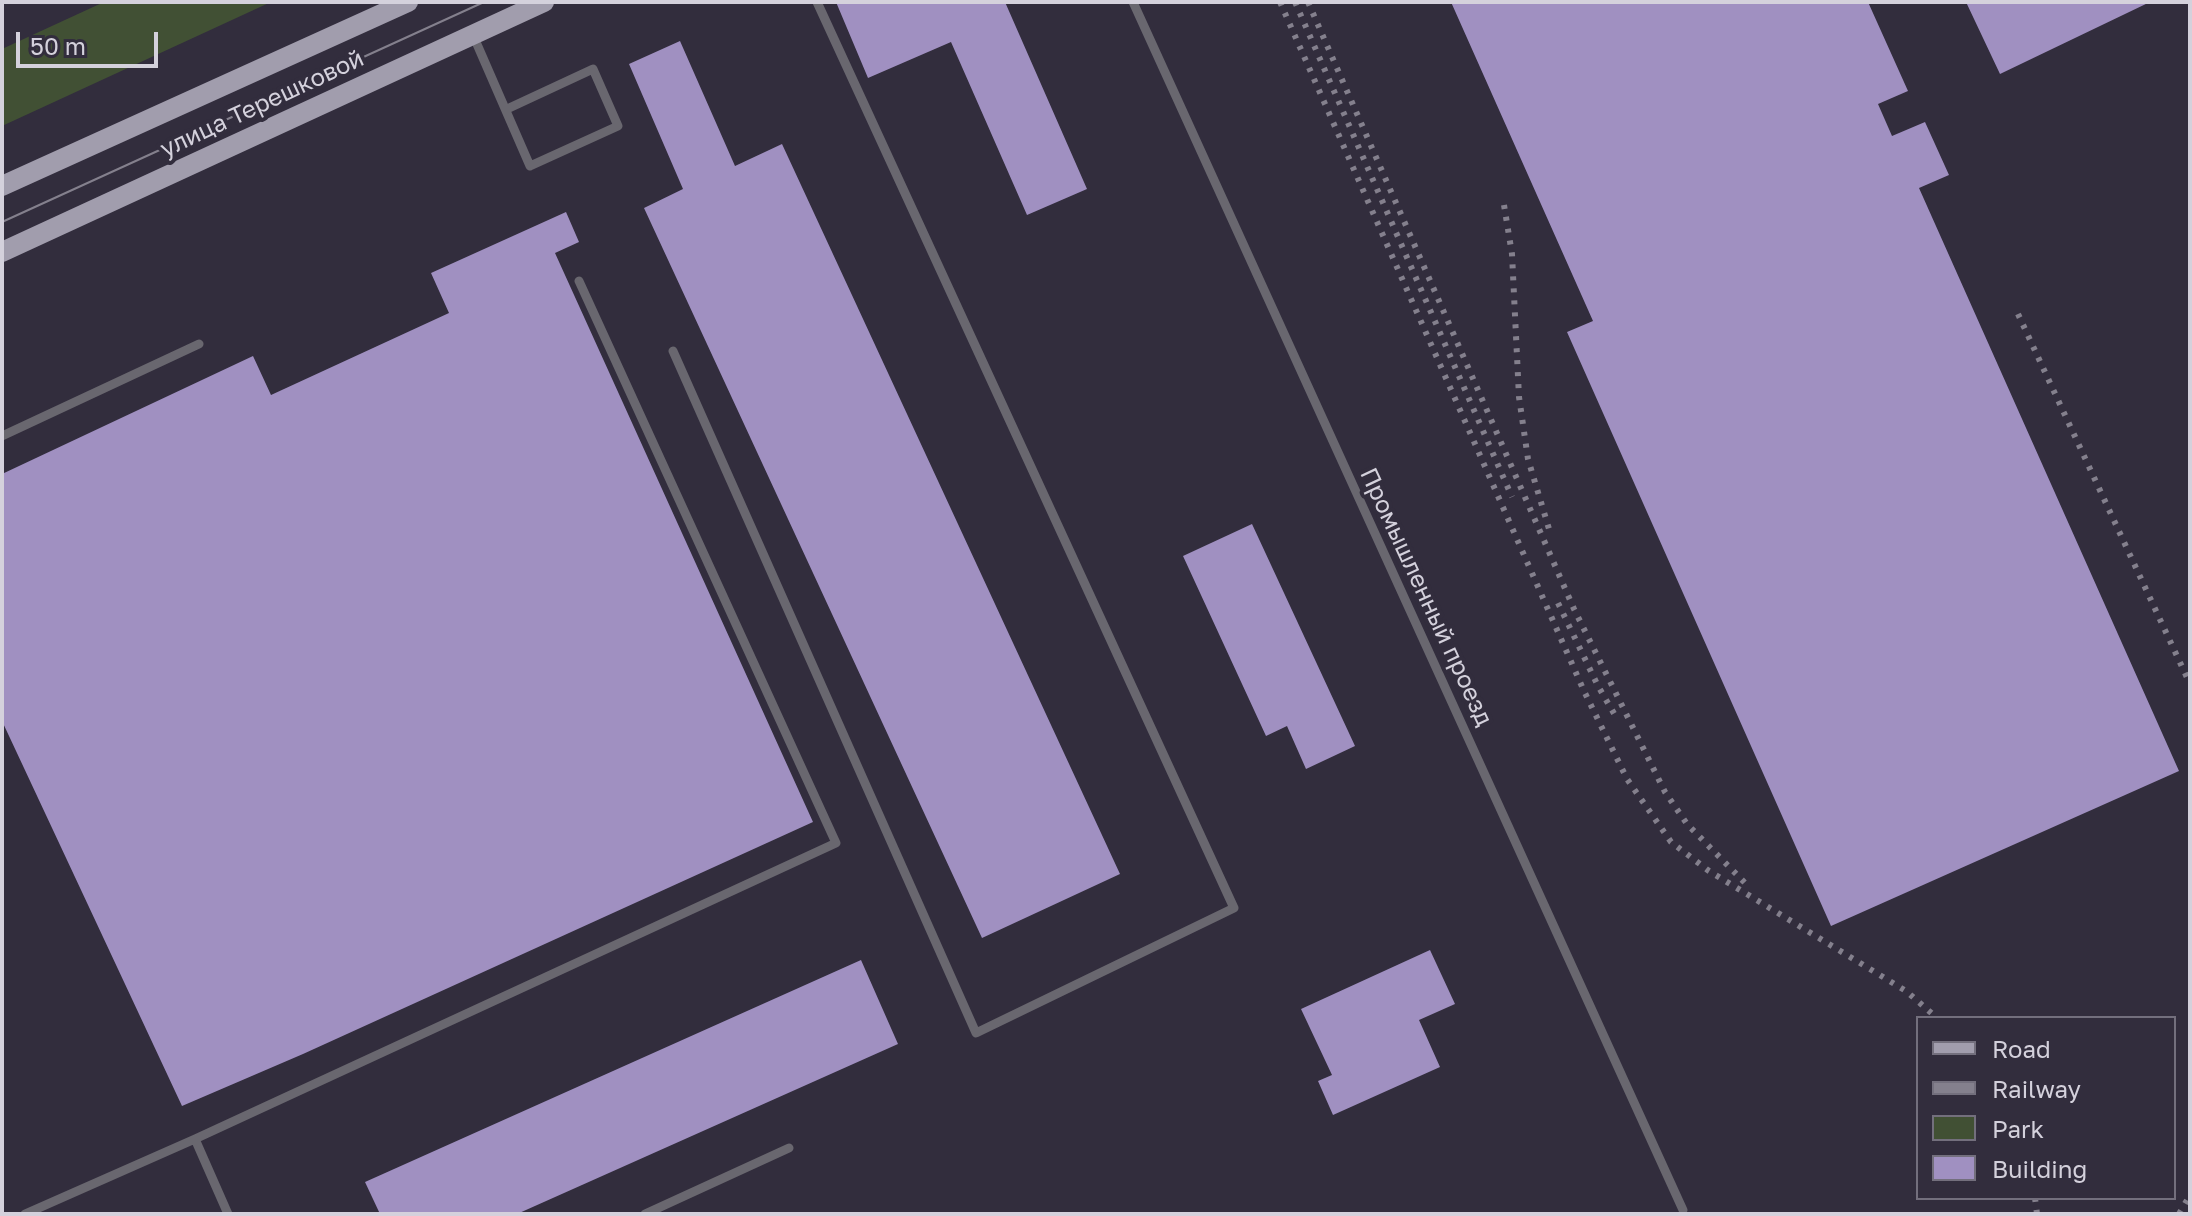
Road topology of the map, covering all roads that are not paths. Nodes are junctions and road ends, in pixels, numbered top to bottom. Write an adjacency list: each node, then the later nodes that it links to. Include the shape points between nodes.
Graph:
1 (408, 2): 7 (main road, улица Терешковой)
2 (544, 2): 5 (main road, улица Терешковой)
3 (817, 2): 11 (lane, via 1234,908 976,1033)
4 (1133, 2): 15 (lane, Промышленный проезд)
5 (473, 35): 6 (lane); 8 (main road, улица Терешковой)
6 (507, 109): 6 (lane, via 530,166 618,126 593,69)
7 (2, 186)
8 (2, 252)
9 (579, 281): 13 (lane, via 836,843)
10 (199, 344): 12 (lane)
11 (673, 351)
12 (2, 436)
13 (195, 1139): 16 (lane); 17 (lane)
14 (789, 1148): 18 (lane)
15 (1683, 1210)
16 (25, 1214)
17 (228, 1214)
18 (645, 1214)

